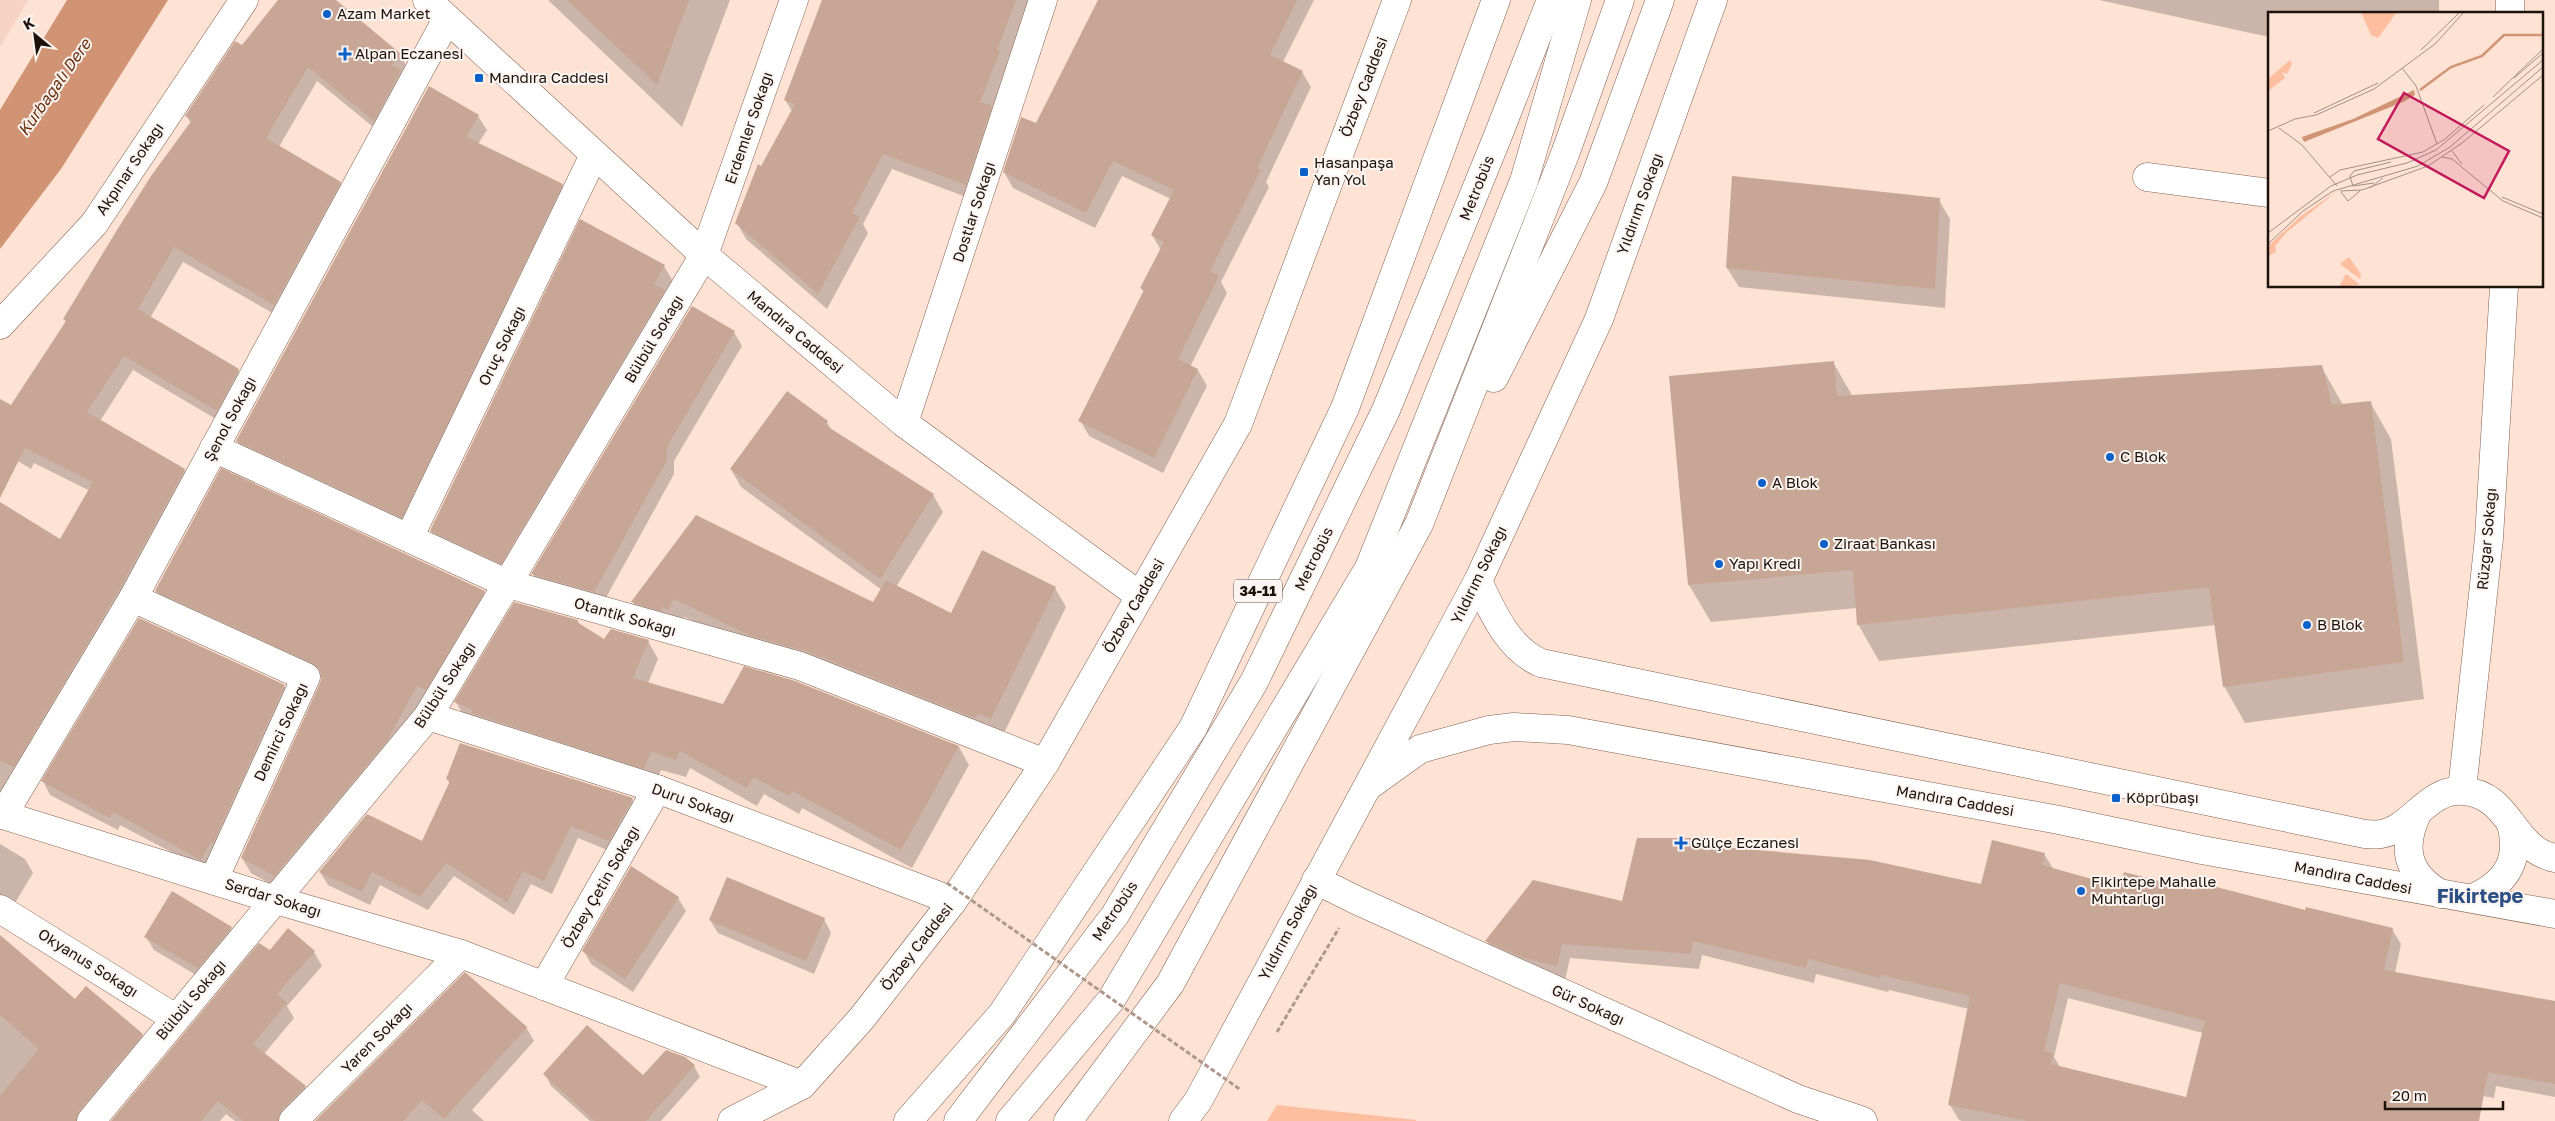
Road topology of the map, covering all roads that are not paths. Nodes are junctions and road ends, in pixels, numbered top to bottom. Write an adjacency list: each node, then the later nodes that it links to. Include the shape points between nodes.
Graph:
1 (244, 0): 18 (main road, Akpınar Sokağı, via 94,224)
2 (427, 0): 12 (main road, Mandıra Caddesi)
3 (794, 0): 16 (main road, Erdemler Sokağı)
4 (1043, 0): 19 (main road, Dostlar Sokağı)
5 (1397, 0): 25 (main road, Özbey Caddesi, via 1238,424)
6 (1496, 0): 53 (main road, 34-11, via 1345,408 1193,728 1002,1014)
7 (1551, 0): 54 (main road, Metrobüs, via 1386,410 1254,682 1115,915)
8 (1577, 0): 55 (main road, via 1524,181 1369,568 1111,1000)
9 (1620, 0): 21 (main road, via 1565,154)
10 (1660, 0): 21 (main road, via 1593,183)
11 (1713, 0): 23 (main road, Yıldırım Sokağı, via 1599,319)
12 (448, 19): 13 (main road, Mandıra Caddesi); 20 (main road, Şenol Sokağı)
13 (594, 155): 16 (main road, Mandıra Caddesi); 22 (main road, Oruç Sokağı)
14 (2147, 177): 15 (main road)
15 (2268, 193)
16 (704, 255): 19 (main road, Mandıra Caddesi); 24 (main road, Bülbül Sokağı)
17 (2504, 288): 31 (main road, Rüzgar Sokağı, via 2489,538)
18 (0, 325)
19 (904, 423): 25 (main road, Mandıra Caddesi)
20 (214, 448): 22 (main road, Otantik Sokağı); 26 (main road, Şenol Sokağı)
21 (1419, 524): 56 (main road, via 1170,984)
22 (409, 538): 24 (main road, Otantik Sokağı)
23 (1478, 580): 29 (main road, Yıldırım Sokağı); 32 (main road, via 1496,620 1529,658 1541,663 2365,834 2382,834)
24 (508, 584): 27 (main road, Bülbül Sokağı); 28 (main road, Otantik Sokağı, via 800,666)
25 (1140, 596): 28 (main road, Özbey Caddesi)
26 (133, 598): 33 (main road, Şenol Sokağı); 36 (main road, Demirci Sokağı, via 306,677)
27 (428, 716): 30 (main road, Duru Sokağı); 41 (main road, Bülbül Sokağı)
28 (1045, 763): 38 (main road, Özbey Caddesi)
29 (1366, 788): 37 (main road, Yıldırım Sokağı); 39 (main road, Mandıra Caddesi, via 1428,747 1489,730 1568,730 2059,820)
30 (657, 789): 38 (main road, Duru Sokağı); 45 (main road, Özbey Çetin Sokağı)
31 (2462, 790): 32 (main road, via 2436,797); 34 (main road, via 2492,800 2504,810)
32 (2418, 812): 39 (main road, via 2408,844 2410,860 2428,886)
33 (1, 814): 36 (main road, Serdar Sokağı)
34 (2512, 824): 35 (main road, via 2520,838); 40 (main road, via 2514,854 2509,869 2488,891)
35 (2555, 858)
36 (214, 880): 41 (main road, Serdar Sokağı)
37 (1316, 880): 48 (main road, Gür Sokağı); 57 (main road, Yıldırım Sokağı, via 1198,1101)
38 (950, 892): 47 (main road, Özbey Caddesi, via 862,1018)
39 (2443, 895): 40 (main road, Mandıra Caddesi)
40 (2473, 898): 43 (main road, Mandıra Caddesi)
41 (276, 900): 44 (main road, Serdar Sokağı); 46 (main road, Bülbül Sokağı)
42 (0, 909): 46 (main road, Okyanus Sokağı)
43 (2555, 914)
44 (461, 954): 45 (main road, Serdar Sokağı); 50 (main road, Yaren Sokağı)
45 (544, 986): 47 (main road, Serdar Sokağı)
46 (175, 1018): 49 (main road, Bülbül Sokağı)
47 (802, 1084): 51 (main road, Özbey Caddesi); 52 (main road)
48 (1797, 1110): 58 (main road, Gür Sokağı)
49 (91, 1121)
50 (293, 1121)
51 (732, 1121)
52 (772, 1121)
53 (908, 1121)
54 (958, 1121)
55 (1010, 1121)
56 (1068, 1121)
57 (1183, 1121)
58 (1863, 1121)

